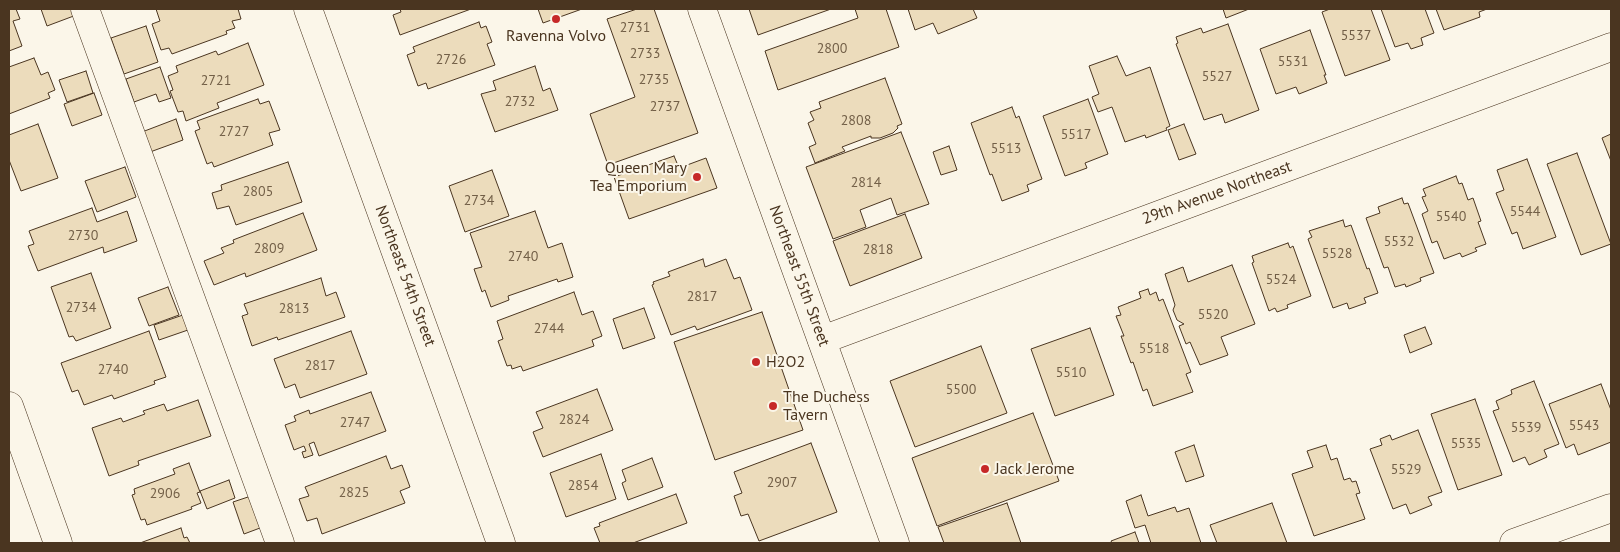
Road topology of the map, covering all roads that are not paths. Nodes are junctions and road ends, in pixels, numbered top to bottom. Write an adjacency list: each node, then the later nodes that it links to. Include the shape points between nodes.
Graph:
1 (85, 9): 10 (street)
2 (308, 9): 11 (street, Northeast 54th Street)
3 (702, 9): 5 (street, Northeast 55th Street)
4 (1611, 47): 5 (street, 29th Avenue Northeast)
5 (822, 340): 8 (street, Northeast 55th Street)
6 (9, 408): 9 (street)
7 (1611, 508): 12 (street)
8 (891, 542)
9 (58, 543)
10 (280, 543)
11 (501, 543)
12 (1514, 543)

